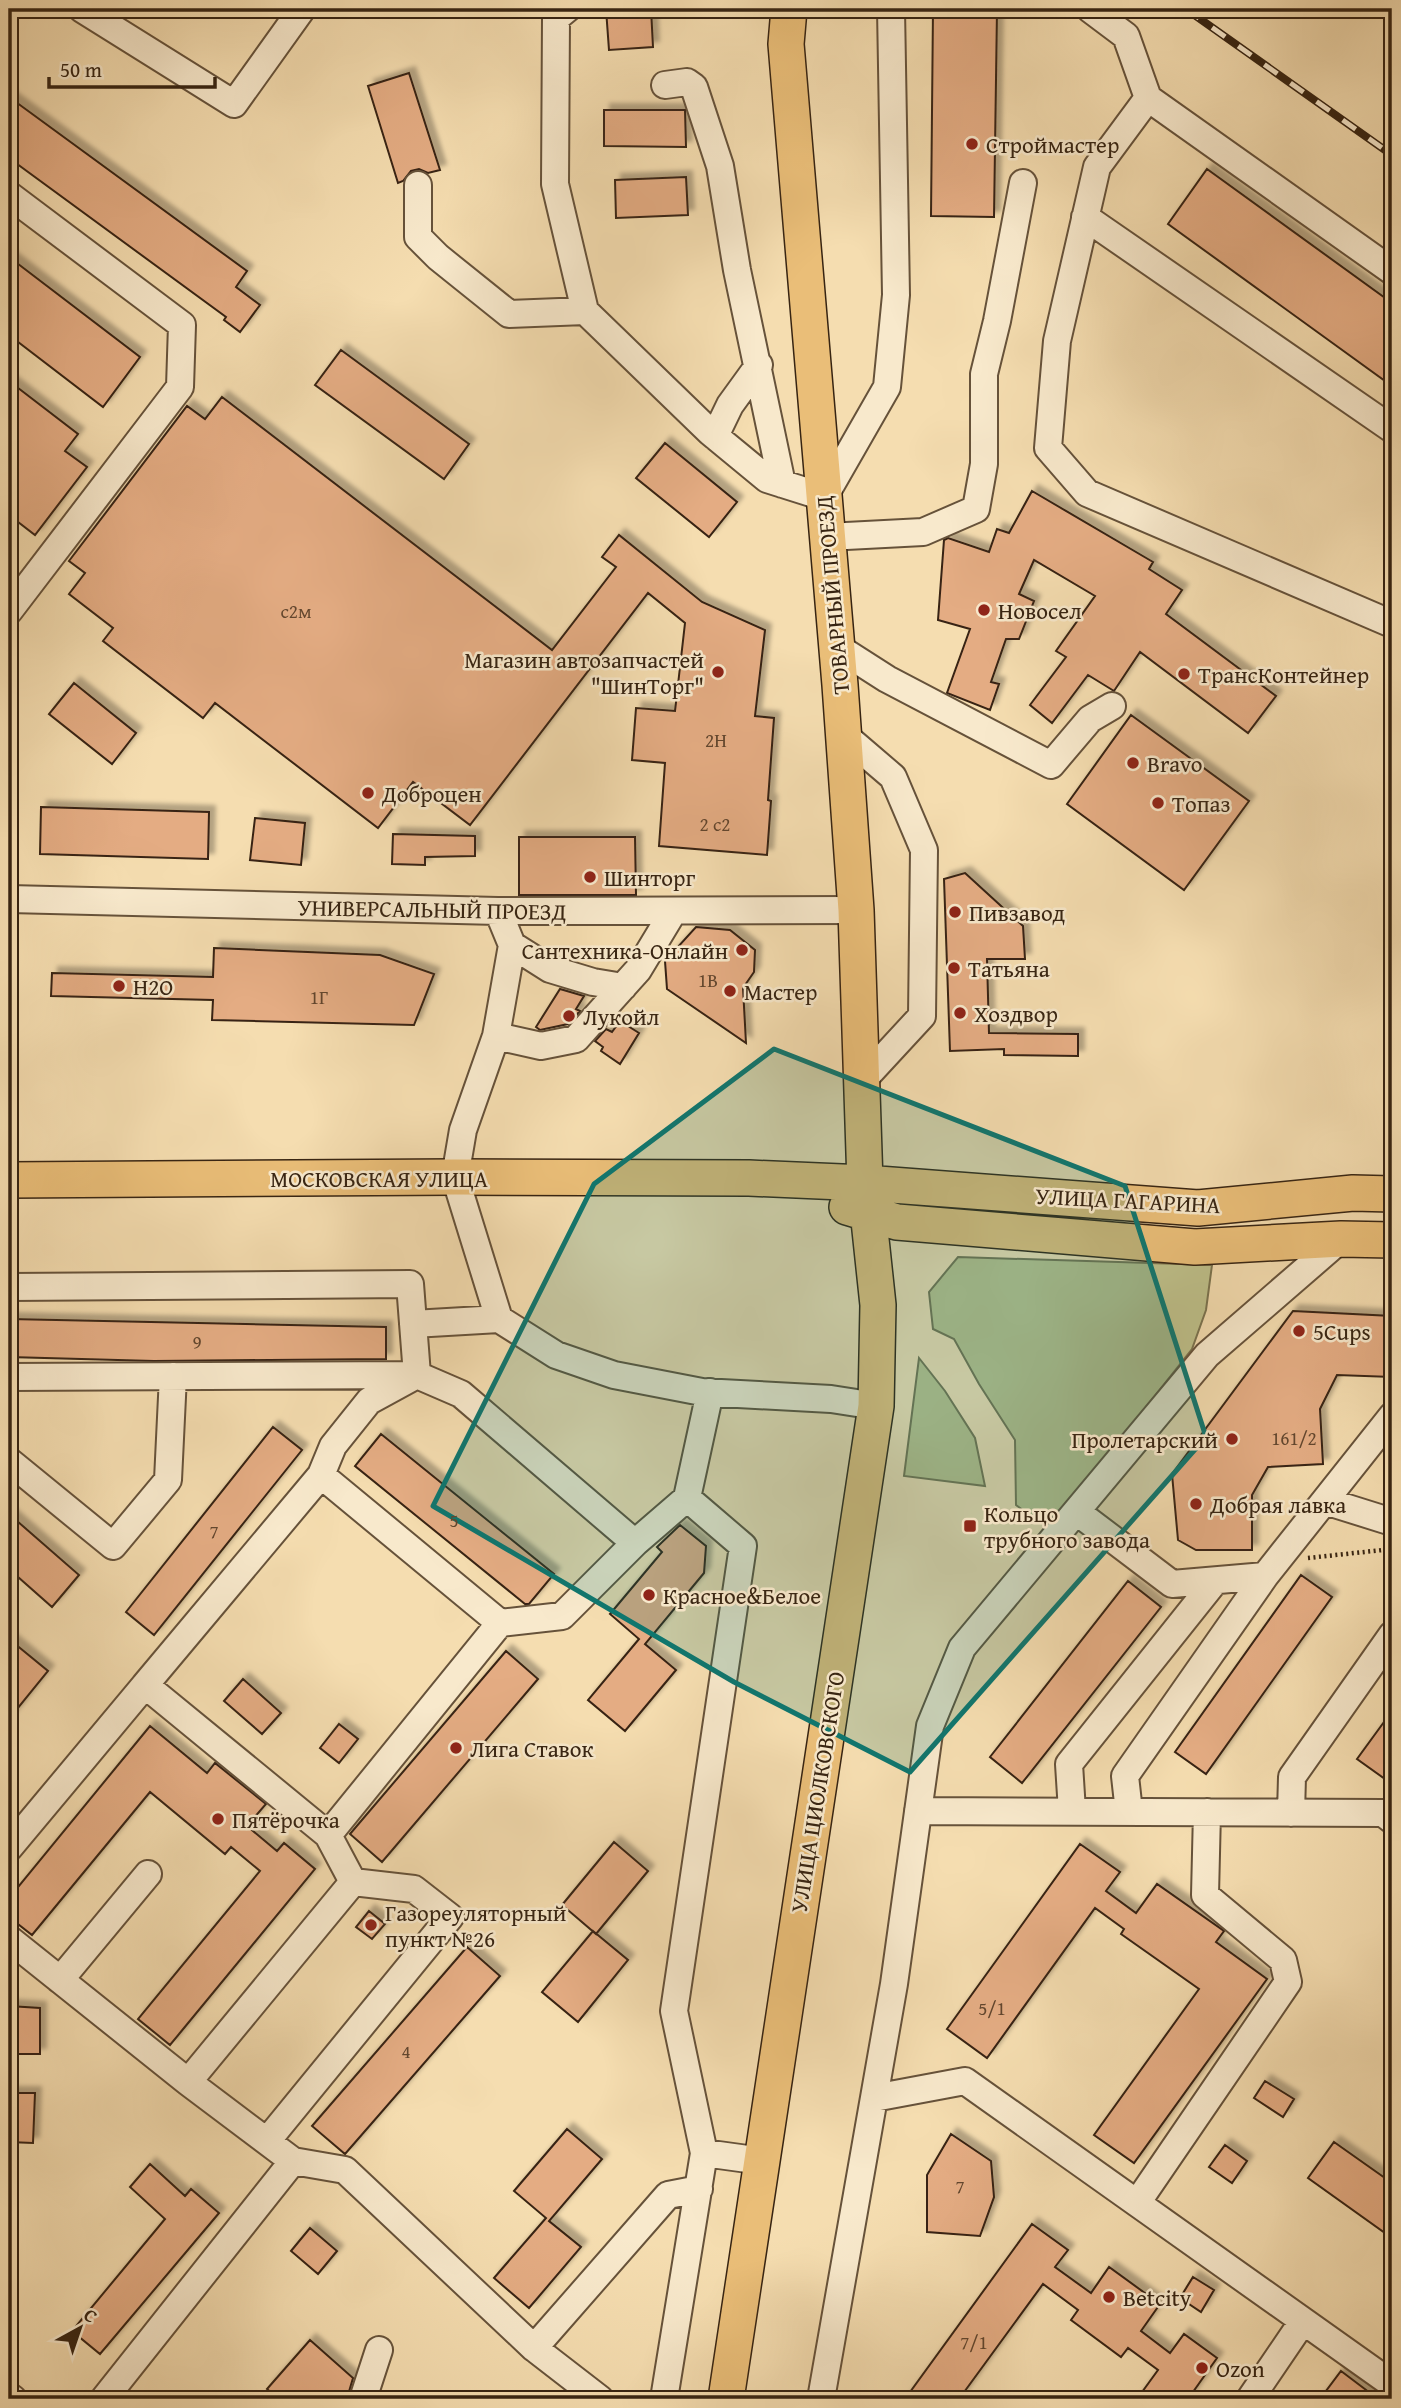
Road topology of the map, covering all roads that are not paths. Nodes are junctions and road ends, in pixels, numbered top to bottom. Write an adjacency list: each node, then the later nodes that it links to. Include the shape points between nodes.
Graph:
1 (82, 9): 2 (street, via 234,104)
2 (302, 9)
3 (567, 9): 14 (street, via 556,18 555,184)
4 (789, 9): 19 (main road, ТОВАРНЫЙ ПРОЕЗД, via 786,44)
5 (891, 9): 19 (street, via 896,295 887,387)
6 (1090, 9): 8 (street, via 1126,36)
7 (666, 85): 15 (street, via 687,82 694,87 720,166)
8 (1148, 99): 12 (street, via 1097,167); 13 (street)
9 (1023, 183): 20 (street, via 984,374 984,464 976,509 923,532)
10 (418, 186): 14 (street, via 418,237 509,314)
11 (9, 195): 21 (street, via 182,325 180,387)
12 (1086, 217): 16 (street); 22 (street, via 1057,341 1048,448 1087,494)
13 (1392, 271)
14 (585, 311): 17 (street)
15 (758, 365): 17 (street); 18 (street)
16 (1392, 429)
17 (715, 436): 18 (street, via 767,479)
18 (782, 484): 19 (street)
19 (824, 497): 20 (main road, ТОВАРНЫЙ ПРОЕЗД)
20 (827, 537): 23 (main road, ТОВАРНЫЙ ПРОЕЗД)
21 (9, 611)
22 (1392, 624)
23 (837, 647): 24 (street, via 887,679 1051,765 1090,719); 25 (main road, ТОВАРНЫЙ ПРОЕЗД)
24 (1112, 706)
25 (844, 735): 27 (main road, ТОВАРНЫЙ ПРОЕЗД); 33 (street, via 893,777 924,850 922,1016)
26 (9, 899): 28 (street, УНИВЕРСАЛЬНЫЙ ПРОЕЗД)
27 (856, 910): 29 (street, УНИВЕРСАЛЬНЫЙ ПРОЕЗД); 33 (main road, ТОВАРНЫЙ ПРОЕЗД)
28 (498, 911): 29 (street, УНИВЕРСАЛЬНЫЙ ПРОЕЗД); 30 (street)
29 (673, 912): 31 (street)
30 (512, 945): 31 (street, via 550,969); 32 (street)
31 (623, 987): 32 (street, via 576,1038 541,1046)
32 (496, 1036): 34 (street, via 463,1130)
33 (861, 1082): 37 (main road, ТОВАРНЫЙ ПРОЕЗД)
34 (455, 1177): 35 (main road, МОСКОВСКАЯ УЛИЦА); 37 (main road, МОСКОВСКАЯ УЛИЦА, via 749,1178); 41 (street)
35 (9, 1180)
36 (1392, 1194): 37 (main road, УЛИЦА ГАГАРИНА, via 1353,1192 1198,1208)
37 (866, 1198): 38 (main road, УЛИЦА ГАГАРИНА, via 897,1222 1195,1247); 47 (main road, УЛИЦА ЦИОЛКОВСКОГО, via 878,1305)
38 (1341, 1239): 39 (main road, УЛИЦА ГАГАРИНА); 53 (street, via 1207,1355)
39 (1392, 1240)
40 (9, 1287): 42 (street, via 410,1284)
41 (499, 1319): 42 (street); 46 (street, via 556,1355 602,1371)
42 (413, 1325): 43 (street)
43 (417, 1375): 44 (street); 50 (street, via 369,1401 333,1446); 55 (street, via 461,1394)
44 (173, 1376): 45 (street); 49 (street, via 168,1480 113,1546)
45 (9, 1377)
46 (710, 1392): 47 (street); 51 (street)
47 (876, 1406): 78 (main road, УЛИЦА ЦИОЛКОВСКОГО)
48 (1392, 1416): 52 (street)
49 (9, 1461)
50 (321, 1475): 58 (street); 60 (street)
51 (687, 1499): 55 (street); 76 (street, via 743,1545 674,2011)
52 (1325, 1501): 54 (street); 56 (street)
53 (1077, 1512): 57 (street, via 1172,1584); 61 (street, via 962,1648 930,1726)
54 (1392, 1522)
55 (635, 1543): 58 (street, via 562,1616)
56 (1270, 1569): 57 (street); 63 (street, via 1125,1776)
57 (1215, 1581): 62 (street, via 1069,1764)
58 (500, 1623): 67 (street)
59 (1392, 1635): 65 (street, via 1292,1777)
60 (145, 1685): 67 (street); 68 (street)
61 (918, 1811): 62 (street); 74 (street)
62 (1072, 1811): 63 (street)
63 (1129, 1812): 64 (street)
64 (1207, 1812): 65 (street); 80 (street, via 1205,1895 1283,1960 1288,1982)
65 (1291, 1813): 66 (street, via 1383,1813)
66 (1392, 1820)
67 (328, 1835): 70 (street)
68 (9, 1848)
69 (148, 1874): 72 (street)
70 (353, 1882): 73 (street); 75 (street, via 414,1888 450,1917)
71 (9, 1939): 72 (street)
72 (60, 1980): 73 (street)
73 (188, 2081): 75 (street)
74 (874, 2098): 80 (street, via 965,2081); 92 (street)
75 (267, 2141): 77 (street)
76 (704, 2153): 78 (street); 79 (street)
77 (293, 2161): 82 (street, via 345,2170); 87 (street)
78 (762, 2161): 91 (main road, УЛИЦА ЦИОЛКОВСКОГО)
79 (699, 2189): 82 (street, via 668,2195); 90 (street)
80 (1138, 2203): 81 (street)
81 (1303, 2321): 84 (street); 93 (street)
82 (534, 2348): 89 (street)
83 (379, 2350): 88 (street)
84 (1392, 2384)
85 (9, 2396): 86 (street)
86 (13, 2399)
87 (104, 2399)
88 (363, 2399)
89 (600, 2399)
90 (664, 2399)
91 (726, 2399)
92 (821, 2399)
93 (1250, 2399)

